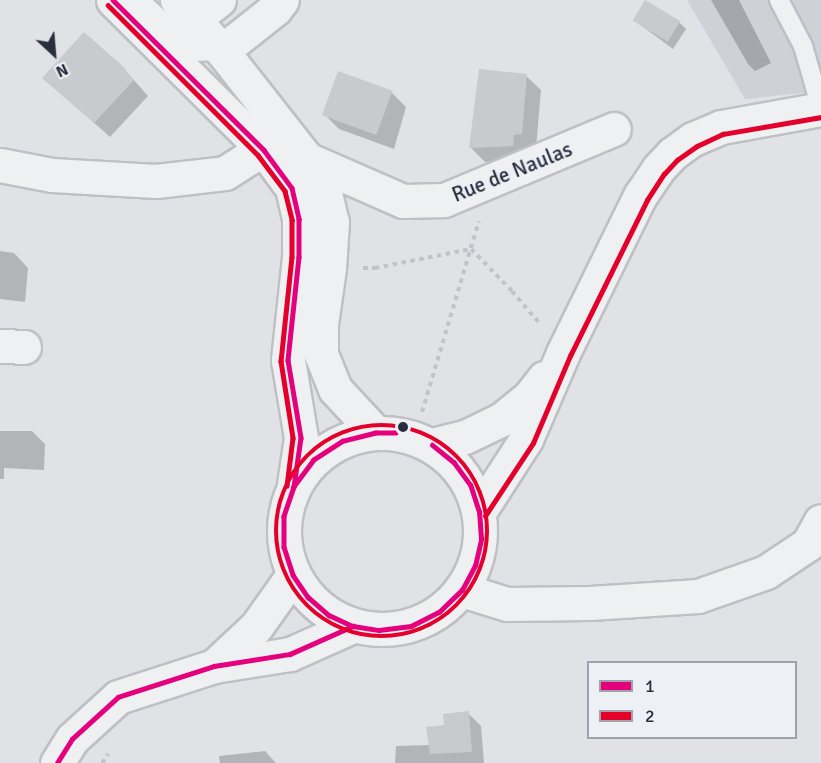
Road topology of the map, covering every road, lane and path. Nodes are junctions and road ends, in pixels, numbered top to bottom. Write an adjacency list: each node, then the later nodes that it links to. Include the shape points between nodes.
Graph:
1 (113, 0): 7 (street)
2 (140, 0): 5 (lane)
3 (282, 0): 6 (street)
4 (779, 0): 8 (lane, via 803,46)
5 (193, 15): 6 (street); 7 (lane)
6 (222, 51): 10 (street)
7 (189, 74): 10 (street)
8 (821, 108): 16 (street, via 721,127 693,139 672,154 640,196)
9 (614, 129): 13 (street, Rue de Naulas)
10 (275, 142): 11 (street); 12 (street, via 225,173 156,181 52,175); 19 (street, via 299,219 288,360 301,438)
11 (307, 159): 13 (street, Rue de Naulas, via 403,201 444,200); 15 (street, via 326,197 332,222)
12 (0, 165)
13 (490, 183): 14 (path)
14 (471, 249): 15 (path, via 375,268); 16 (path); 18 (path)
15 (329, 268): 17 (street, via 321,354 335,389)
16 (563, 353): 18 (street, via 530,396 502,419 465,437); 20 (street, via 526,439)
17 (376, 433): 18 (street); 19 (street, via 343,441 314,460)
18 (423, 442): 20 (street, via 454,463 470,485)
19 (294, 487): 22 (street, via 284,516 284,547)
20 (479, 512): 23 (street, via 481,539 475,566)
21 (821, 520): 23 (street, via 808,544 766,572 698,596 507,604)
22 (293, 575): 24 (street, via 322,609); 25 (street, via 256,627)
23 (462, 590): 24 (street, via 439,612 411,626 380,630)
24 (353, 626): 25 (street, via 290,654)
25 (214, 666): 26 (street)
26 (163, 681): 27 (street, via 118,697 72,739); 28 (street, via 126,710)
27 (57, 763)
28 (82, 763)

